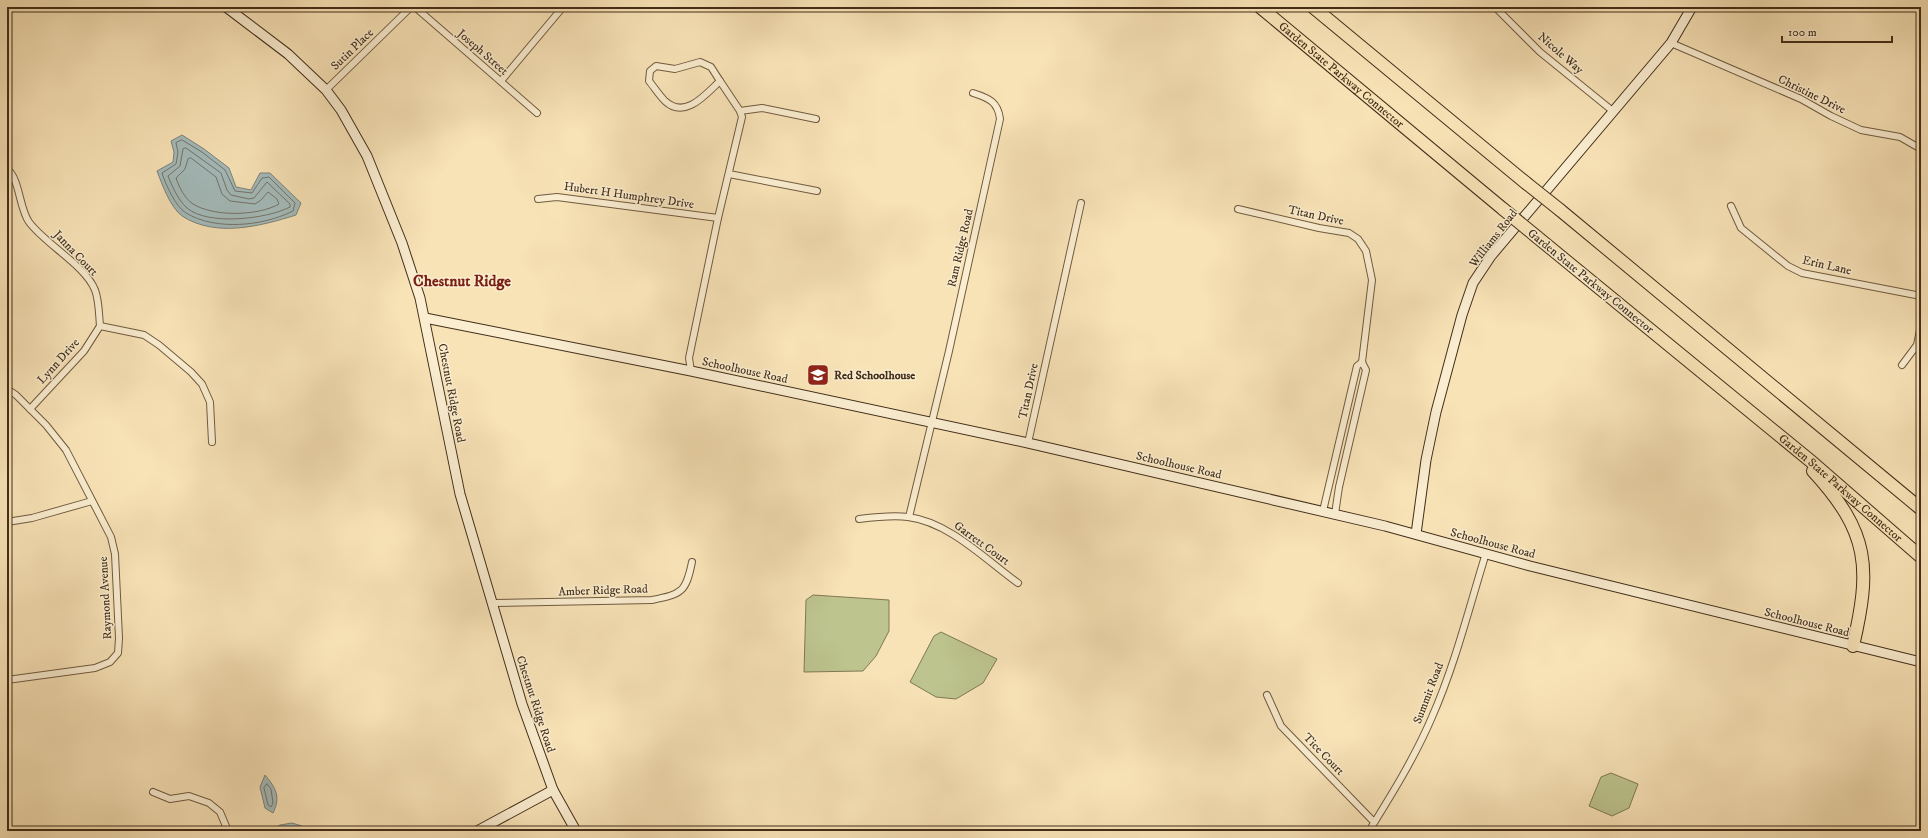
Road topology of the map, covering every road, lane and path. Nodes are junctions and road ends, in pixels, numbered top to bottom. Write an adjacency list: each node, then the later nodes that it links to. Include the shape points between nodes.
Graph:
1 (226, 7): 14 (street, Chestnut Ridge Road, via 288,54)
2 (411, 7): 14 (street, Sutin Place)
3 (415, 7): 12 (street, Joseph Street)
4 (563, 7): 12 (street)
5 (747, 7): 6 (street)
6 (770, 7)
7 (1260, 7): 39 (highway, Garden State Parkway Connector, bridge)
8 (1313, 7): 40 (highway, bridge)
9 (1495, 7): 17 (street, Nicole Way, via 1540,52)
10 (1692, 7): 11 (street, Williams Road)
11 (1671, 43): 17 (street, Williams Road); 20 (street, Christine Drive, via 1801,98 1861,130 1900,137)
12 (501, 81): 18 (street, Joseph Street)
13 (720, 81): 13 (street, via 710,67 702,63 675,69 656,66 648,75 649,81 665,101 680,107 695,104); 16 (street)
14 (326, 90): 30 (street, Chestnut Ridge Road, via 341,110 367,156 402,243)
15 (973, 93): 38 (street, Ram Ridge Road, via 987,97 995,103 1000,119 949,351)
16 (740, 111): 19 (street, via 762,108); 22 (street, via 742,117)
17 (1614, 112): 51 (street, Williams Road, via 1491,256 1473,283 1436,412 1426,460)
18 (537, 113)
19 (816, 119)
20 (1921, 149)
21 (7, 170): 32 (street, Janna Court, via 16,184 30,223 86,276 95,290)
22 (729, 174): 23 (street); 28 (street)
23 (817, 191)
24 (538, 199): 28 (street, Hubert H Humphrey Drive, via 557,196)
25 (1081, 203): 42 (street, Titan Drive)
26 (1731, 206): 29 (street, Erin Lane, via 1741,228 1788,266 1802,273)
27 (1238, 209): 33 (street, Titan Drive, via 1349,233 1358,239 1366,251 1372,280)
28 (718, 218): 35 (street, via 689,358)
29 (1921, 296)
30 (424, 318): 35 (street, Schoolhouse Road); 56 (street, Chestnut Ridge Road, via 460,494)
31 (1921, 325): 34 (street, via 1917,345)
32 (100, 326): 37 (street, Lynn Drive, via 84,351); 41 (street, via 144,335 191,372 202,384 210,402)
33 (1362, 362): 46 (street, Titan Drive, via 1357,366); 47 (street, Titan Drive, via 1366,370)
34 (1902, 365)
35 (691, 371): 38 (street, Schoolhouse Road)
36 (7, 388): 37 (street, Raymond Avenue)
37 (30, 409): 44 (street, Raymond Avenue, via 66,450)
38 (930, 421): 42 (street, Schoolhouse Road); 48 (street)
39 (1784, 439): 53 (highway, Garden State Parkway Connector); 57 (highway, via 1833,494 1856,533 1862,556 1864,583)
40 (1838, 440): 43 (highway); 45 (highway)
41 (212, 442)
42 (1028, 442): 46 (street, Schoolhouse Road)
43 (1921, 497)
44 (92, 501): 50 (street, via 32,518); 59 (street, Raymond Avenue, via 111,537 115,554 118,653 110,662 95,668)
45 (1921, 508)
46 (1323, 511): 47 (street, Schoolhouse Road)
47 (1335, 514): 51 (street, Schoolhouse Road)
48 (909, 517): 49 (street, Garrett Court); 55 (street, Garrett Court, via 952,532)
49 (859, 519)
50 (7, 522)
51 (1416, 534): 52 (street, Schoolhouse Road)
52 (1486, 553): 57 (street, Schoolhouse Road); 63 (street, Summit Road, via 1432,718 1399,782)
53 (1921, 557)
54 (692, 562): 56 (street, Amber Ridge Road, via 688,581 681,591 668,597 652,600)
55 (1018, 583)
56 (493, 603): 61 (street, Chestnut Ridge Road, via 522,704)
57 (1853, 646): 58 (street, Schoolhouse Road)
58 (1921, 662)
59 (7, 680)
60 (1268, 695): 63 (street, Tice Court, via 1281,726)
61 (553, 790): 65 (street); 66 (street, Chestnut Ridge Road)
62 (152, 792): 64 (street, via 170,799 189,796 209,803 220,812)
63 (1374, 822): 67 (street, Summit Road)
64 (228, 831)
65 (477, 831)
66 (576, 831)
67 (1369, 831)

